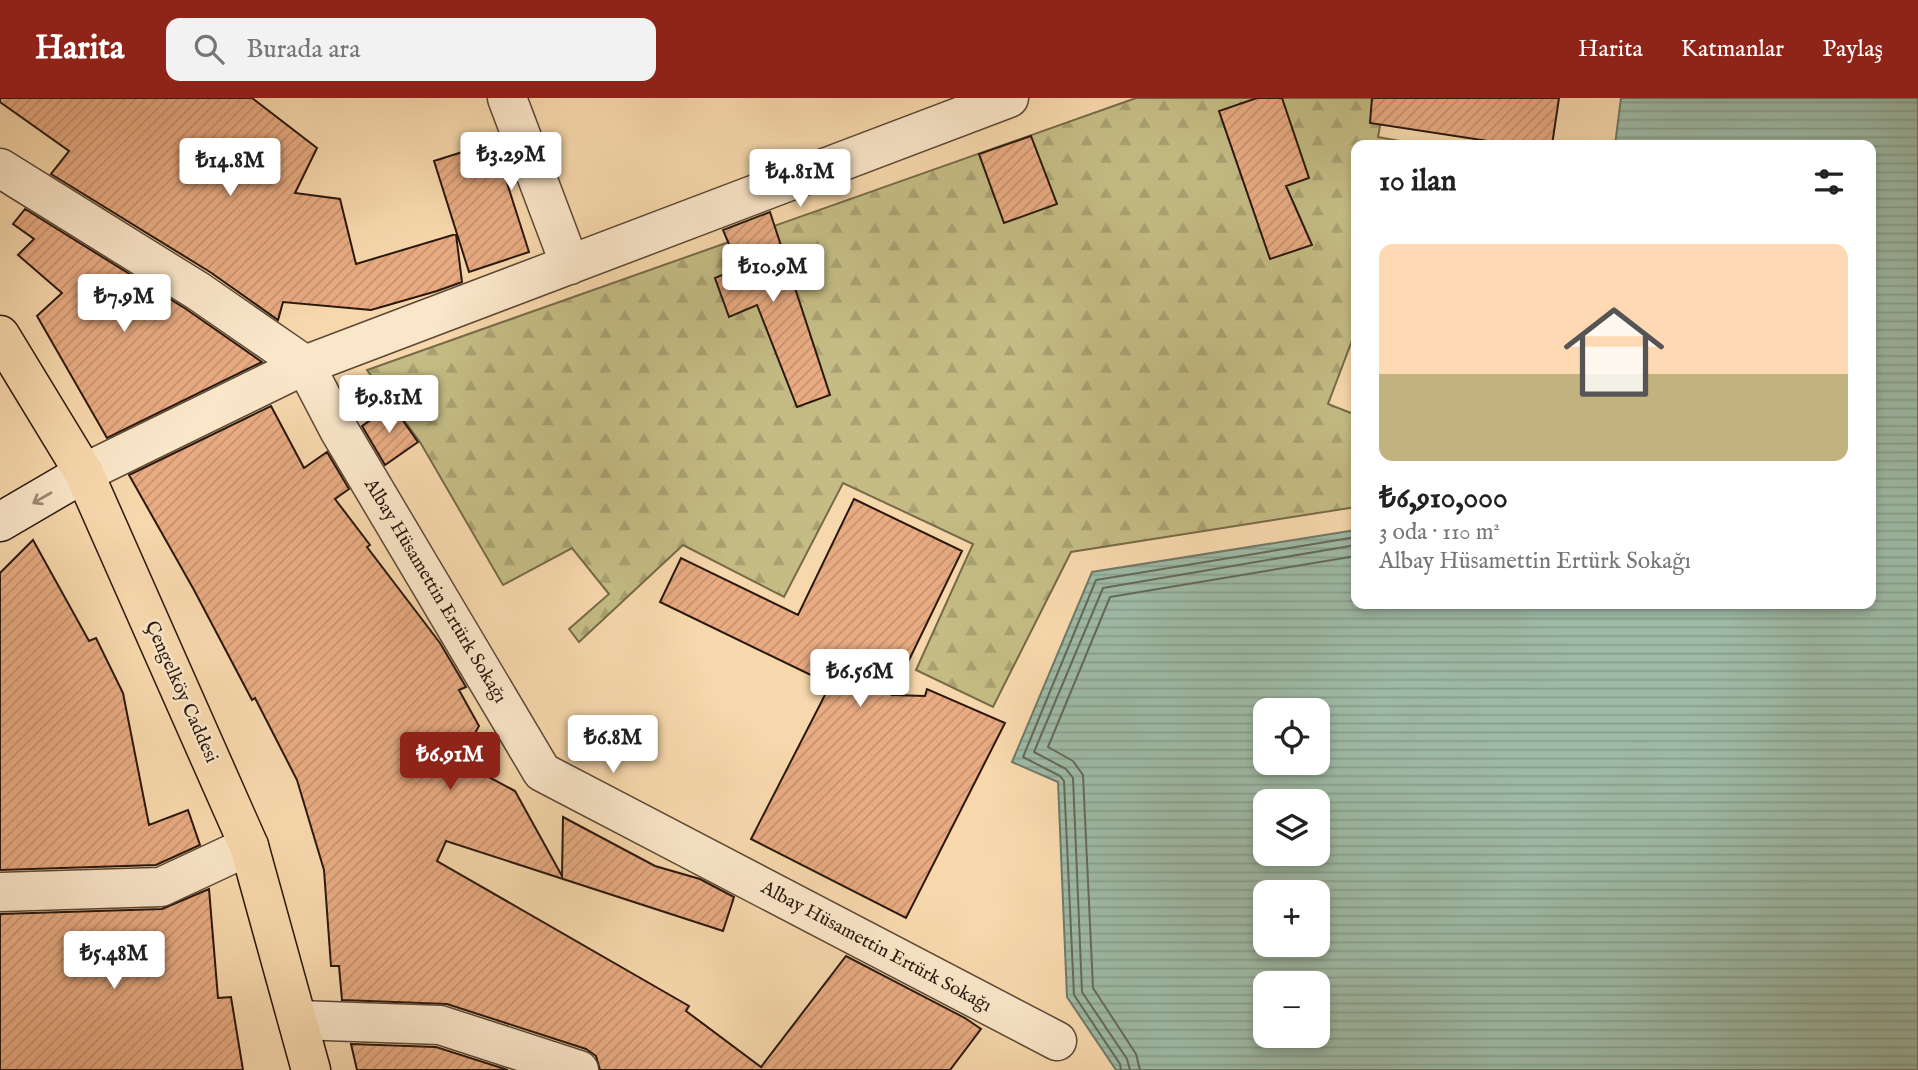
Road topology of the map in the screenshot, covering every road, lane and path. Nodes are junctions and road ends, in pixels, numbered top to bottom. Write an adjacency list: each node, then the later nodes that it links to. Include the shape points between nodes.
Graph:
1 (507, 98): 4 (street)
2 (1009, 98): 4 (street)
3 (0, 168): 6 (street, Albay Hüsamettin Ertürk Sokağı, via 198,291)
4 (570, 265): 6 (street)
5 (0, 335): 7 (main road, Çengelköy Caddesi)
6 (305, 365): 7 (street); 12 (street, Albay Hüsamettin Ertürk Sokağı, via 542,772)
7 (84, 473): 8 (street, one-way to 8); 9 (main road, Çengelköy Caddesi)
8 (0, 522)
9 (249, 846): 10 (street, via 161,887); 11 (main road, Çengelköy Caddesi)
10 (0, 892)
11 (298, 1020): 13 (main road, Çengelköy Caddesi); 14 (street, via 440,1025)
12 (1057, 1041)
13 (311, 1070)
14 (579, 1070)

